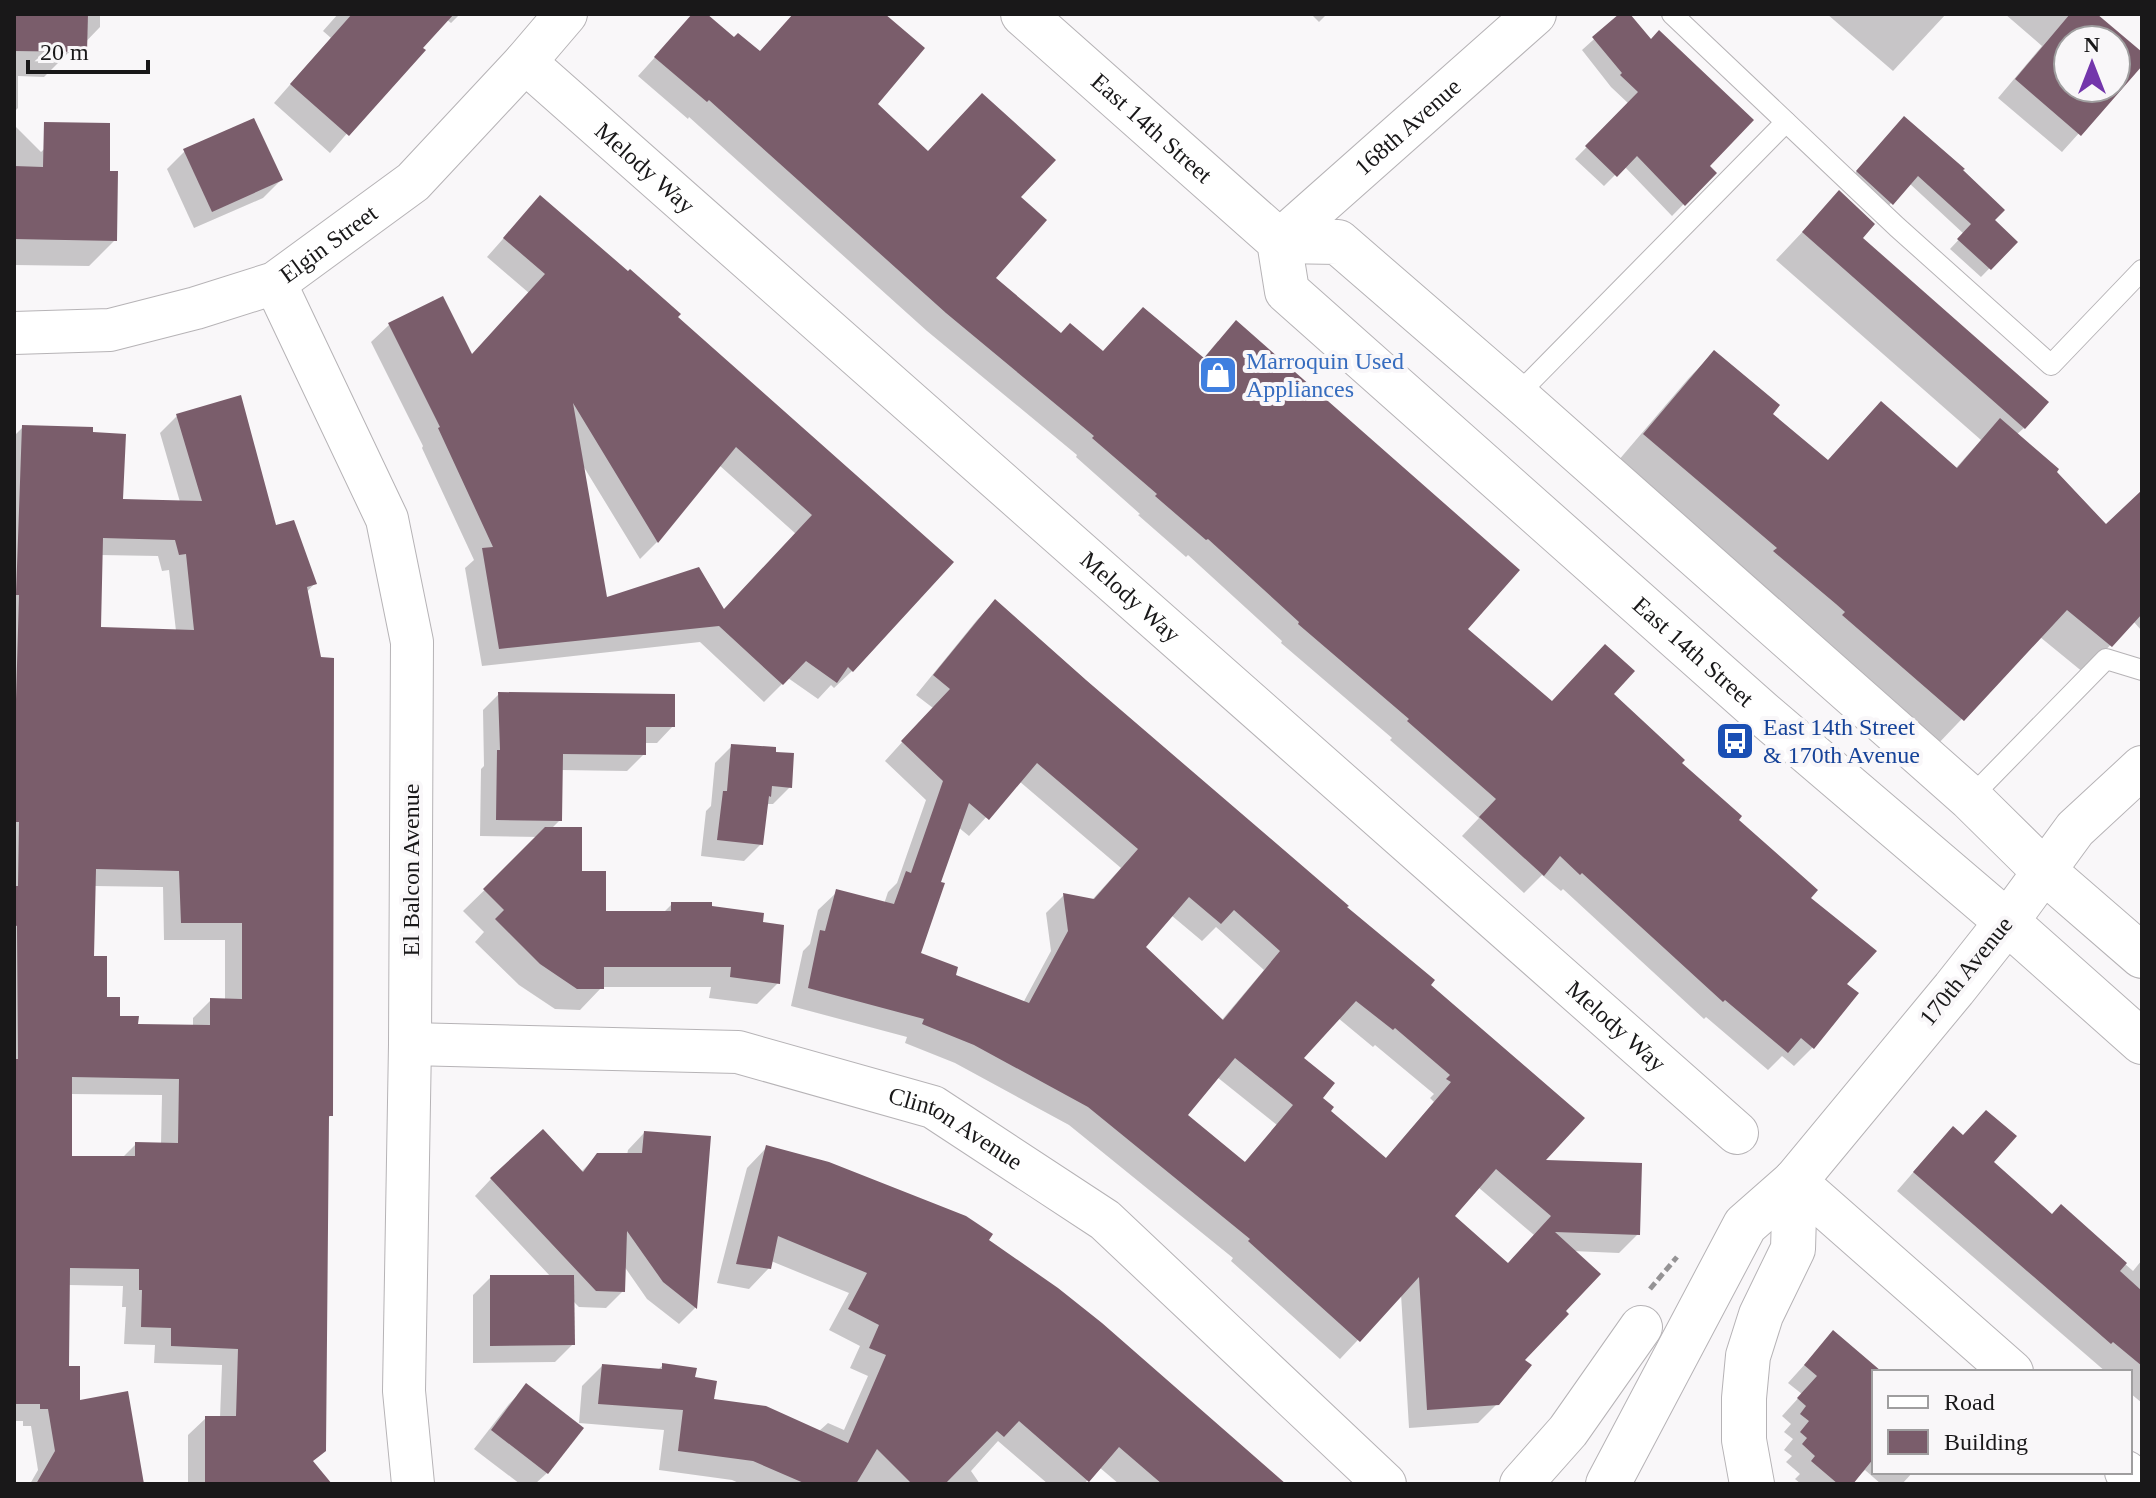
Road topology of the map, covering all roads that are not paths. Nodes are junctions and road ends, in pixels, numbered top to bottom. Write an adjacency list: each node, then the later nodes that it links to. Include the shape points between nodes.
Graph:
1 (566, 14): 5 (street, Elgin Street)
2 (1023, 14): 7 (main road, East 14th Street)
3 (1535, 14): 7 (street, 168th Avenue)
4 (1672, 14): 6 (lane)
5 (525, 62): 9 (street, Elgin Street, via 413,182); 20 (street, Melody Way)
6 (1786, 122): 8 (lane, via 2051,365); 11 (lane)
7 (1279, 241): 11 (main road, via 1338,242); 16 (main road, East 14th Street, via 1287,291 1761,712)
8 (2142, 270)
9 (275, 283): 10 (street, Elgin Street, via 110,330); 19 (street, El Balcon Avenue, via 387,519 412,642)
10 (14, 333)
11 (1516, 396): 14 (main road)
12 (2142, 670): 14 (lane, via 2106,659)
13 (2142, 767): 15 (street, 170th Avenue, via 2075,829)
14 (1970, 798): 15 (main road)
15 (2044, 871): 16 (street, 170th Avenue); 17 (main road)
16 (2007, 922): 18 (main road, East 14th Street); 21 (main road, 170th Avenue)
17 (2142, 956)
18 (2142, 1042)
19 (410, 1044): 24 (street, El Balcon Avenue, via 404,1391); 25 (street, Clinton Avenue, via 738,1052 933,1107 1105,1220)
20 (1737, 1133)
21 (1795, 1181): 23 (street); 27 (main road, 170th Avenue, via 1745,1225); 28 (main road, via 1793,1249 1748,1356 1744,1440)
22 (1641, 1327): 26 (street, via 1568,1431)
23 (2010, 1370)
24 (413, 1484)
25 (1385, 1484)
26 (1521, 1484)
27 (1608, 1484)
28 (1752, 1484)

